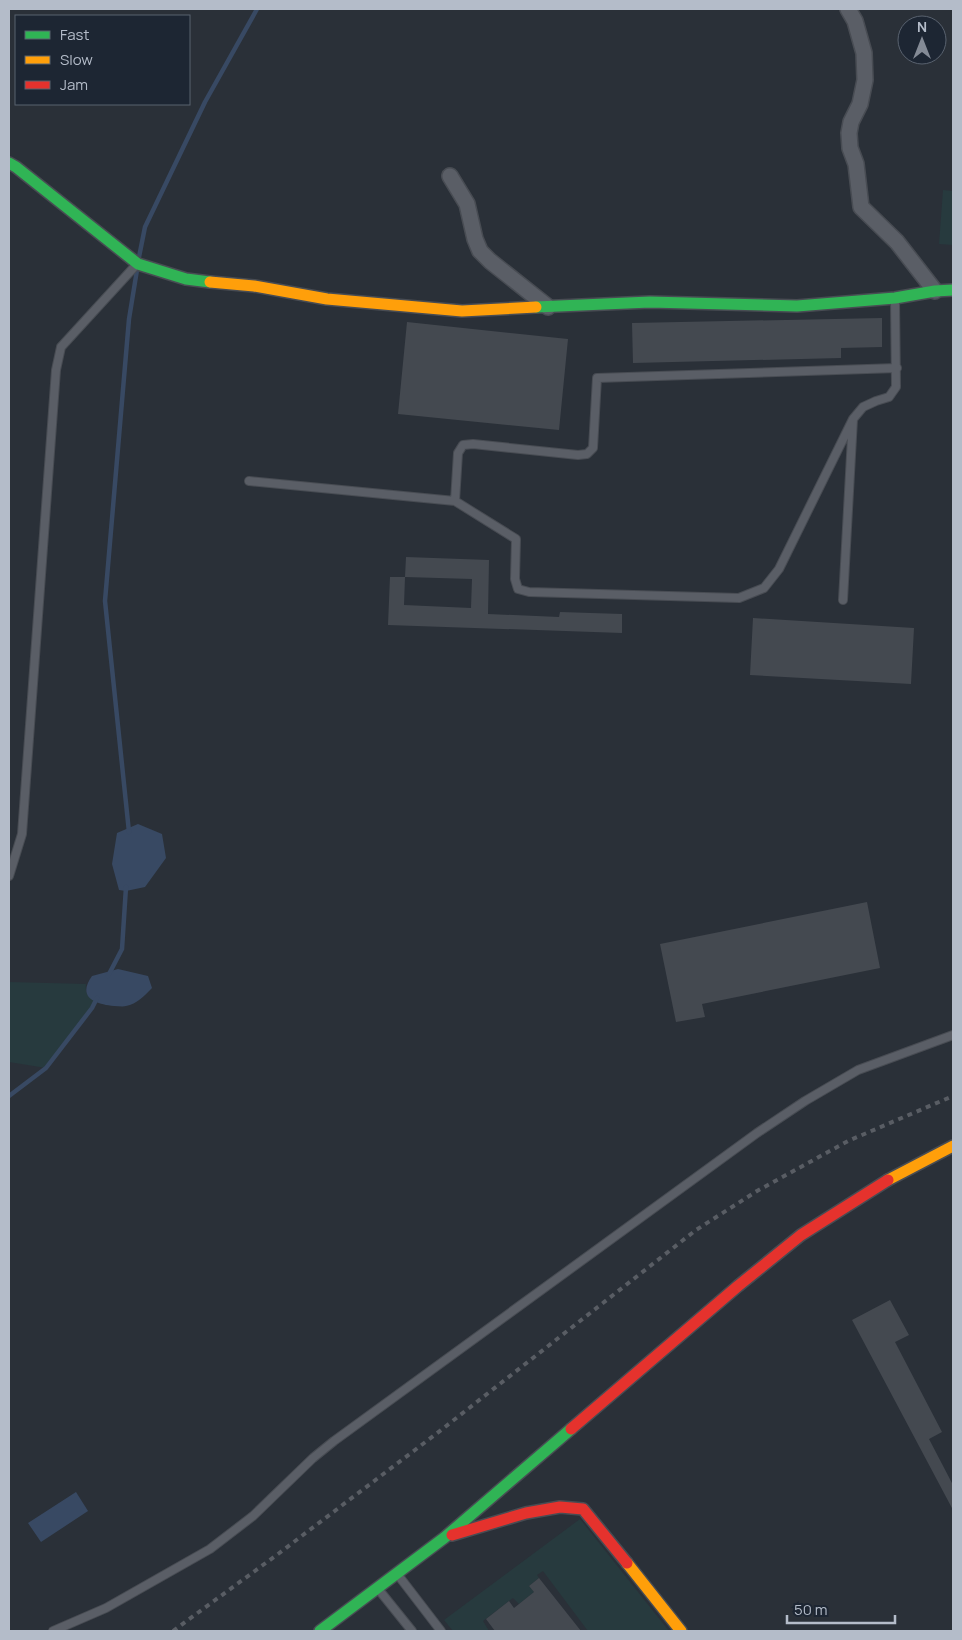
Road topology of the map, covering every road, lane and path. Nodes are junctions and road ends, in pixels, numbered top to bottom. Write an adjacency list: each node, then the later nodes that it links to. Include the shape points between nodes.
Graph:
1 (848, 9): 5 (street, via 864,53 865,80 849,133 861,207 897,242)
2 (9, 164): 4 (street)
3 (450, 176): 8 (street, via 467,204 480,251)
4 (138, 264): 8 (street, via 186,279 254,286 327,299 462,311); 14 (lane, via 61,347 56,370 22,834)
5 (935, 290): 6 (street); 7 (street)
6 (953, 290)
7 (895, 298): 8 (street, via 797,306 650,302); 9 (lane)
8 (548, 307)
9 (897, 368): 10 (lane, via 896,387 889,397 863,407); 12 (lane, via 597,378 593,448 578,455 462,445 458,453)
10 (852, 420): 12 (lane, via 779,569 764,588 739,598 529,592 518,589 515,579 516,539); 13 (lane)
11 (249, 482): 12 (lane)
12 (455, 501)
13 (843, 600)
14 (9, 876)
15 (953, 1035): 20 (lane, via 858,1070 805,1101 334,1441 253,1516 210,1549 106,1608)
16 (953, 1146): 17 (street, via 879,1185 801,1234)
17 (444, 1538): 18 (street); 24 (street, via 526,1513 560,1507 583,1509)
18 (397, 1573): 19 (street); 23 (lane)
19 (378, 1588): 21 (street); 22 (lane)
20 (53, 1631)
21 (320, 1631)
22 (412, 1631)
23 (441, 1631)
24 (681, 1631)

